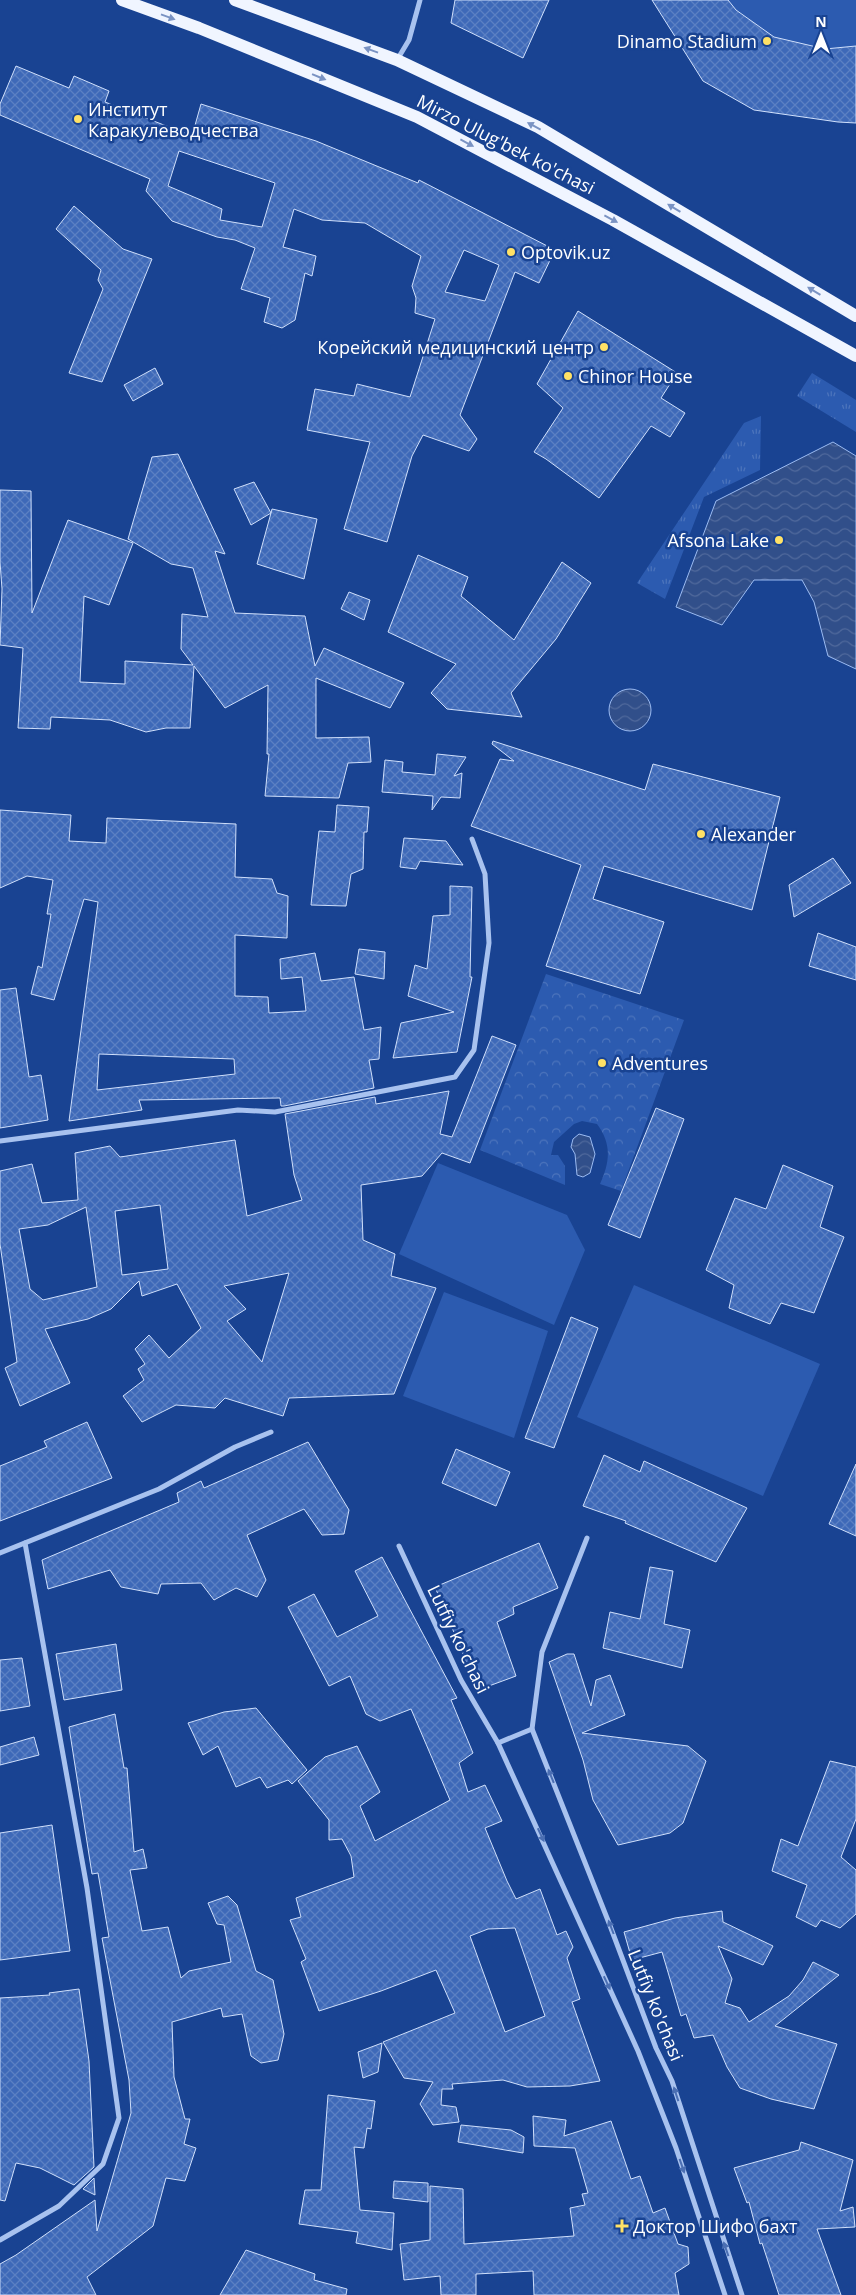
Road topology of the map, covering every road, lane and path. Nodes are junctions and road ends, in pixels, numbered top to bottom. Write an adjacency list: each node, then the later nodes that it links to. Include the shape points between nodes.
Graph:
1 (122, 0): 6 (main road, Mirzo Ulug'bek ko'chasi, one-way to 6, via 417,116 631,230)
2 (235, 0): 4 (main road, Mirzo Ulug'bek ko'chasi, one-way to 2)
3 (420, 0): 4 (street, via 409,40)
4 (397, 60): 5 (main road, Mirzo Ulug'bek ko'chasi, one-way to 4, via 538,127)
5 (856, 316)
6 (856, 356)
7 (472, 838): 8 (street, via 486,874 489,943 474,1050 455,1077 275,1112 238,1110)
8 (0, 1141)
9 (271, 1432): 11 (street, via 235,1447 159,1489)
10 (587, 1538): 14 (street, Lutfiy ko'chasi, via 542,1652)
11 (25, 1543): 13 (street); 16 (street, via 87,1888 119,2118 103,2164 59,2206)
12 (399, 1546): 15 (street, Lutfiy ko'chasi, via 461,1680)
13 (0, 1553)
14 (532, 1729): 15 (street); 18 (street, Lutfiy ko'chasi, one-way to 14, via 672,2081 656,2048)
15 (498, 1743): 17 (street, Lutfiy ko'chasi, one-way to 17, via 638,2051 676,2148)
16 (0, 2240)
17 (725, 2295)
18 (742, 2295)

